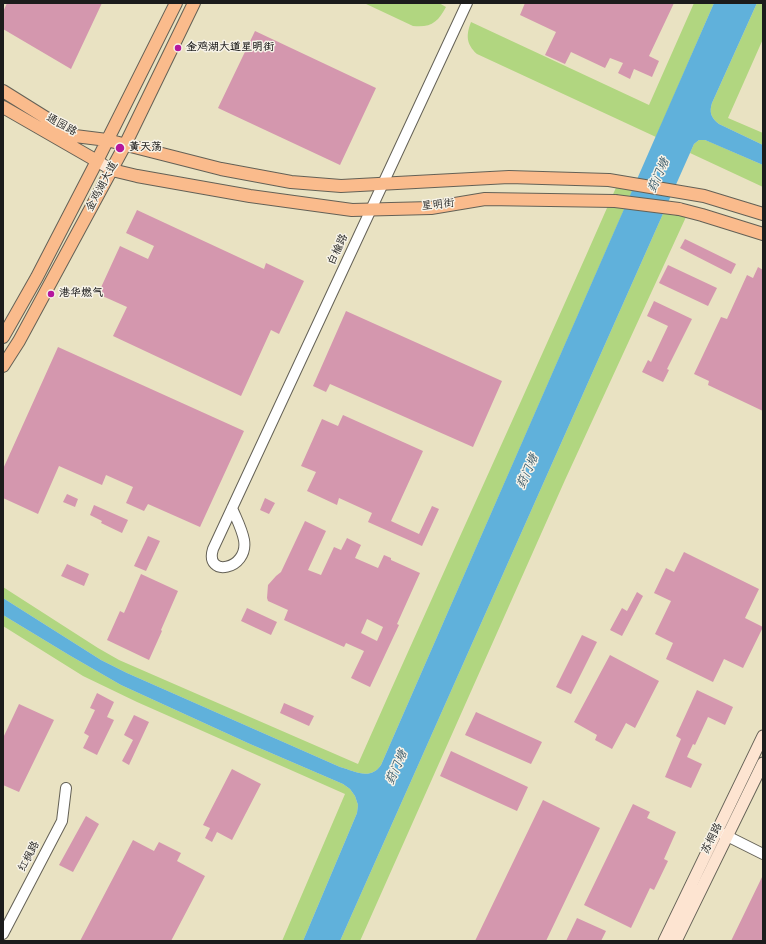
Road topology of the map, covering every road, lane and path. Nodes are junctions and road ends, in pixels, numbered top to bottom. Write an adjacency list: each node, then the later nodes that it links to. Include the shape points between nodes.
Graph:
1 (176, 3): 6 (main road, 金鸡湖大道)
2 (194, 3): 7 (main road, 金鸡湖大道)
3 (466, 3): 10 (street, 白榆路)
4 (3, 91): 6 (main road, 通园路, via 75,136)
5 (3, 108): 8 (main road, 通园路)
6 (107, 140): 7 (main road, 通园路); 8 (main road, 金鸡湖大道)
7 (125, 146): 9 (main road, 金鸡湖大道); 10 (main road, via 221,169 291,182 341,186)
8 (97, 161): 9 (main road, 通园路); 14 (main road, 金鸡湖大道)
9 (112, 170): 11 (main road, 星明街, via 250,196 352,210); 15 (main road, 金鸡湖大道)
10 (382, 185): 11 (street, 白榆路); 12 (main road, via 510,177 609,180 704,196)
11 (371, 209): 13 (main road, 星明街, bridge, via 432,208 485,199 615,201 679,209); 16 (street, 白榆路)
12 (763, 214)
13 (763, 234)
14 (3, 337)
15 (3, 366)
16 (232, 508): 16 (street, 白榆路, via 211,554 213,562 220,567 236,563 243,549 244,539)
17 (763, 736): 20 (main road, 苏桐路)
18 (763, 763): 20 (main road, 苏桐路)
19 (66, 788): 22 (street, 红枫路, via 62,821)
20 (722, 834): 21 (street); 23 (main road, 苏桐路); 24 (main road, 苏桐路)
21 (763, 854)
22 (3, 934)
23 (664, 941)
24 (676, 941)

